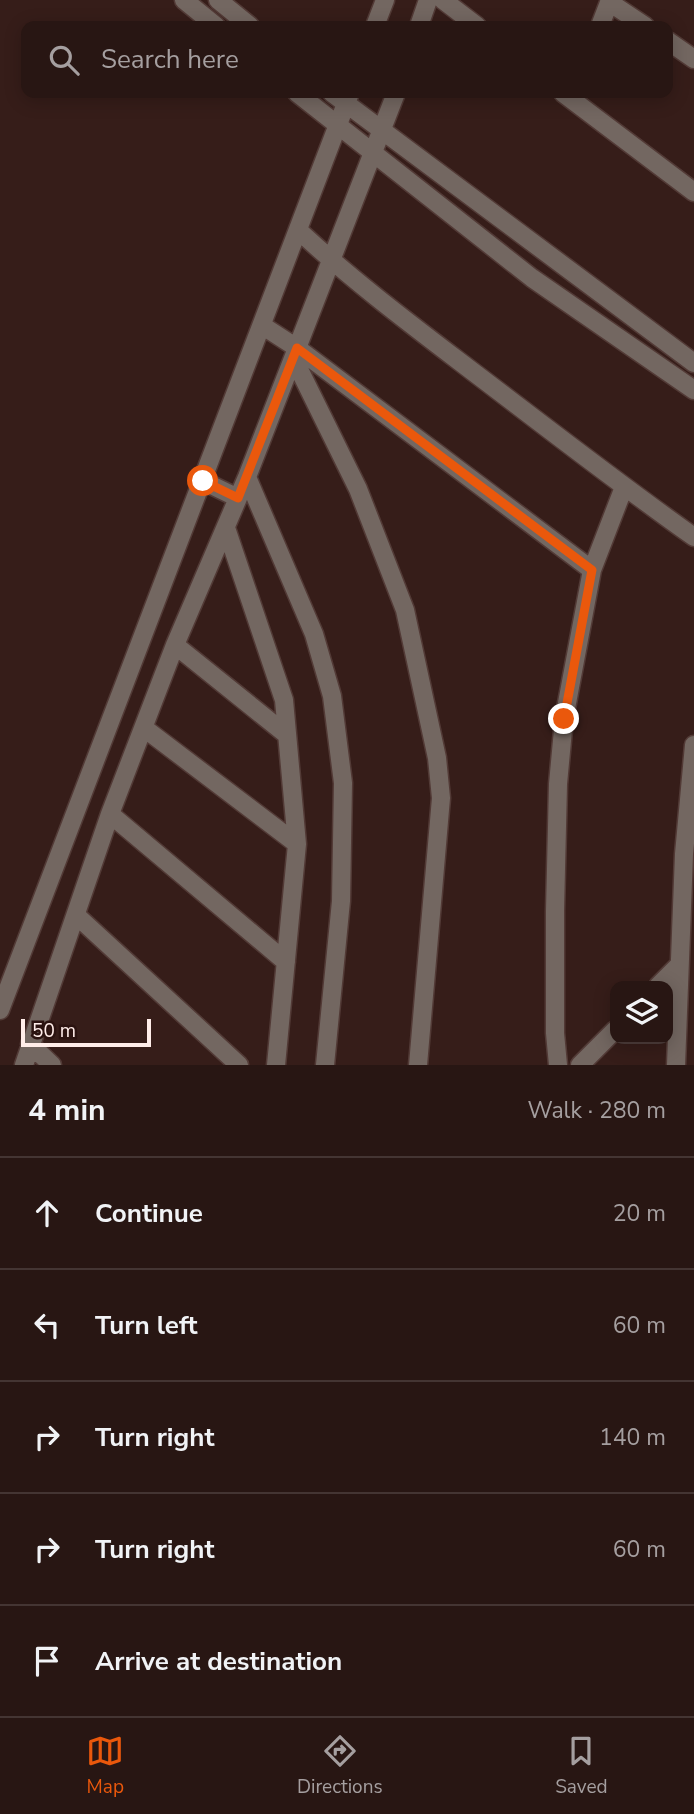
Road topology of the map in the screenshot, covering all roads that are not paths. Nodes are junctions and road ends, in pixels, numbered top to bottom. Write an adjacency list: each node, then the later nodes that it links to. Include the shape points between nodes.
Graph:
1 (184, 0): 7 (street)
2 (218, 0): 8 (street)
3 (385, 0): 9 (street)
4 (428, 0): 10 (street)
5 (443, 0): 11 (street)
6 (609, 1): 12 (street); 13 (street)
7 (210, 21)
8 (244, 21)
9 (377, 21)
10 (421, 21)
11 (470, 21)
12 (602, 21)
13 (638, 21)
14 (673, 44): 15 (street)
15 (694, 59)
16 (303, 98): 21 (street)
17 (343, 98): 21 (street)
18 (344, 98): 22 (street)
19 (394, 98): 22 (street)
20 (574, 98): 24 (street)
21 (338, 127): 23 (street); 25 (street)
22 (383, 132): 23 (street); 29 (street)
23 (375, 152): 26 (street); 30 (street, via 532,278)
24 (694, 192)
25 (298, 230): 26 (street); 27 (street)
26 (332, 262): 28 (street); 33 (street)
27 (263, 326): 28 (street); 32 (street)
28 (295, 354): 31 (street); 37 (street); 56 (street, via 358,489 405,610 437,758 441,798)
29 (694, 363)
30 (694, 390)
31 (247, 477): 34 (street); 55 (street, via 314,634 332,696 343,783 341,901)
32 (203, 481): 34 (street); 48 (street)
33 (624, 487): 36 (street); 37 (street)
34 (238, 498): 35 (street)
35 (226, 528): 38 (street); 40 (street, via 284,700)
36 (694, 537)
37 (592, 570): 57 (street, via 564,719 558,784)
38 (175, 645): 39 (street); 40 (street)
39 (144, 728): 42 (street); 43 (street)
40 (287, 735): 43 (street)
41 (694, 744): 46 (street)
42 (110, 814): 44 (street); 45 (street)
43 (297, 844): 45 (street)
44 (77, 916): 50 (street); 53 (street)
45 (286, 962): 54 (street)
46 (679, 965): 47 (street); 59 (street)
47 (663, 981)
48 (0, 1010)
49 (610, 1035): 58 (street)
50 (30, 1044): 51 (street); 52 (street)
51 (24, 1065)
52 (52, 1065)
53 (239, 1065)
54 (276, 1065)
55 (326, 1065)
56 (418, 1065)
57 (558, 1065)
58 (580, 1065)
59 (676, 1065)

